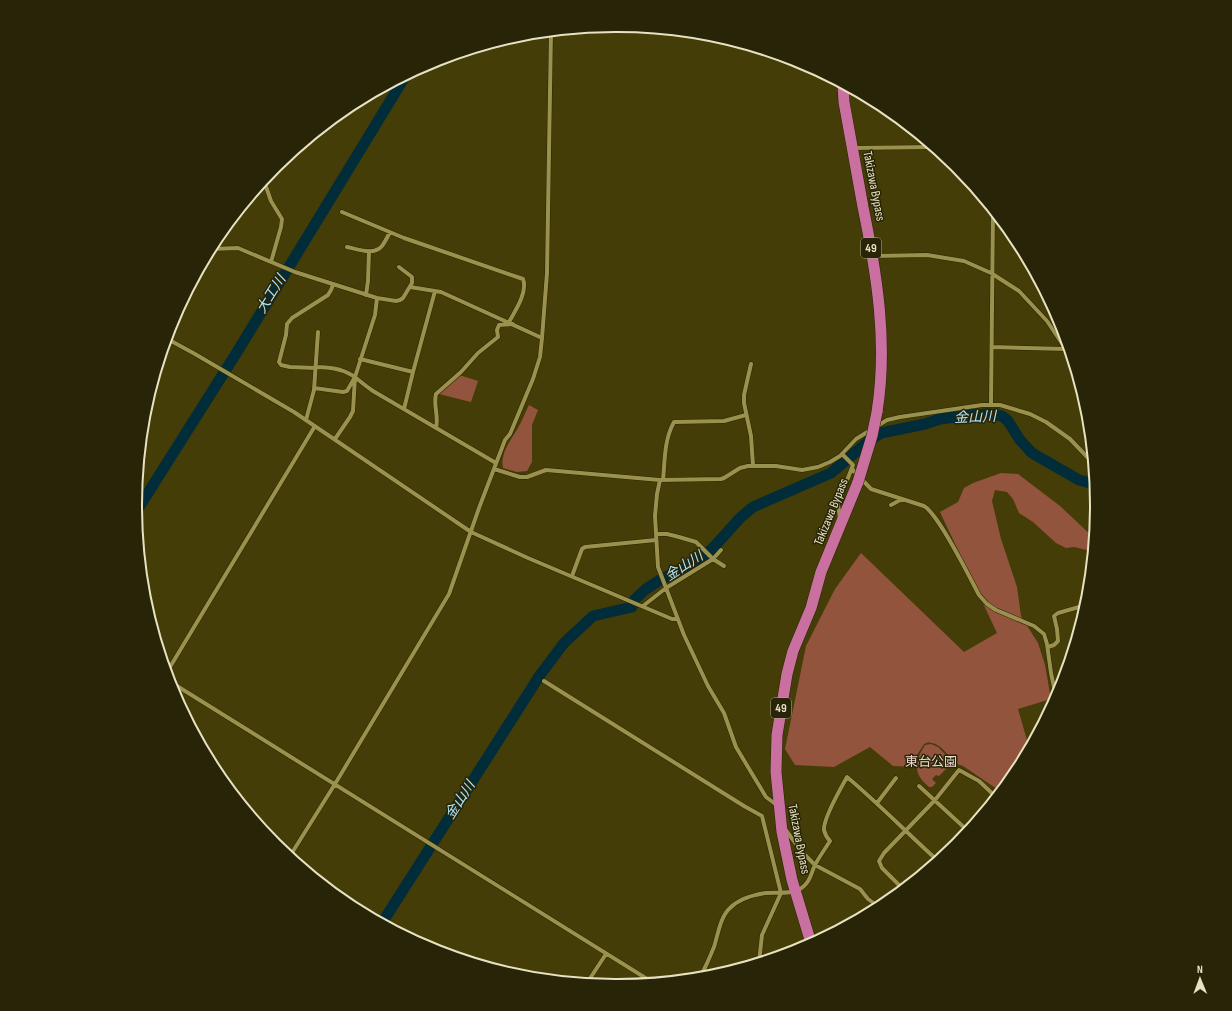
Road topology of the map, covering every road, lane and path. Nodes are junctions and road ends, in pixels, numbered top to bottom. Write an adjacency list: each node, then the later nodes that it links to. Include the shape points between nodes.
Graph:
1 (551, 37): 24 (street, via 547,273)
2 (843, 90): 4 (highway, Takizawa Bypass / 49)
3 (925, 147): 4 (street)
4 (852, 148): 12 (highway, Takizawa Bypass / 49)
5 (266, 187): 13 (street, via 282,219)
6 (342, 212): 8 (street)
7 (993, 218): 15 (street)
8 (390, 232): 11 (street, via 381,247); 21 (street, via 523,279 523,292)
9 (347, 247): 11 (street)
10 (218, 249): 13 (street, via 238,248)
11 (369, 251): 19 (street)
12 (873, 256): 15 (street, via 927,255 964,261); 50 (highway, Takizawa Bypass / 49, bridge, via 882,346 881,383 872,436)
13 (271, 262): 16 (street)
14 (399, 267): 17 (street, via 412,277)
15 (993, 274): 23 (street, via 1019,291 1047,320); 26 (street)
16 (333, 285): 19 (street); 30 (street, via 328,295 292,318 287,324 281,365)
17 (410, 287): 18 (street); 20 (street, via 400,300)
18 (435, 291): 21 (street); 31 (street)
19 (366, 295): 20 (street)
20 (378, 298): 28 (street)
21 (511, 323): 24 (street); 39 (street, via 499,325 498,337 436,394)
22 (318, 332): 30 (street)
23 (1057, 334)
24 (542, 338): 43 (street, via 540,357 533,379)
25 (172, 342): 37 (street)
26 (992, 347): 27 (street); 34 (street)
27 (1062, 349)
28 (360, 359): 31 (street); 32 (street)
29 (751, 364): 36 (street, via 744,395)
30 (316, 367): 32 (street, via 329,367); 33 (street)
31 (413, 372): 35 (street)
32 (355, 377): 33 (street, via 347,391); 35 (street); 40 (street, via 353,411)
33 (314, 388): 37 (street)
34 (991, 404): 41 (street, via 887,420 856,439); 42 (street, via 1030,414 1046,422 1070,439)
35 (404, 409): 39 (street)
36 (746, 415): 44 (street, via 751,436); 47 (street, via 724,421 674,422 667,441)
37 (306, 420): 38 (street)
38 (315, 426): 40 (street); 63 (street)
39 (436, 428): 43 (street)
40 (335, 439): 51 (street)
41 (842, 454): 44 (street, via 830,462 810,469); 46 (street, via 854,465)
42 (1086, 456)
43 (496, 464): 45 (street)
44 (753, 466): 47 (street, via 740,468 721,479)
45 (494, 469): 47 (street, via 520,477 546,470); 51 (street)
46 (852, 469): 48 (street, via 871,489); 50 (street, via 838,504)
47 (662, 480): 52 (street, via 656,503)
48 (902, 499): 49 (street); 62 (street, via 928,509 979,595 987,604 1006,616 1038,628 1046,638)
49 (891, 505)
50 (842, 522): 73 (highway, Takizawa Bypass / 49, via 787,674 776,747)
51 (470, 532): 57 (street); 68 (street, via 450,594)
52 (656, 534): 53 (street); 55 (street, via 679,536 696,542)
53 (656, 540): 57 (street, via 585,547); 58 (street, via 658,567)
54 (721, 550): 55 (street)
55 (713, 559): 56 (street); 58 (street)
56 (724, 566)
57 (572, 576): 59 (street)
58 (666, 588): 59 (street); 61 (street)
59 (643, 606): 61 (street)
60 (1078, 607): 62 (street, via 1054,616 1058,640)
61 (678, 619): 73 (street, via 708,686 724,713 736,747 766,797)
62 (1048, 647): 65 (street)
63 (171, 666)
64 (544, 681): 82 (street, via 762,816)
65 (1054, 685)
66 (179, 686): 68 (street)
67 (896, 778): 72 (street)
68 (335, 784): 77 (street); 85 (street)
69 (919, 786): 71 (street)
70 (993, 793): 71 (street, via 979,781 959,770)
71 (935, 800): 75 (street); 76 (street)
72 (877, 802): 76 (street); 79 (street, via 846,777 825,825 824,831 830,841)
73 (778, 806): 74 (highway, Takizawa Bypass / 49)
74 (780, 823): 79 (street); 81 (highway, Takizawa Bypass / 49)
75 (964, 826)
76 (905, 832): 78 (street); 80 (street, via 879,861 882,868)
77 (293, 851)
78 (933, 856)
79 (815, 865): 81 (street, via 810,880); 83 (street, via 860,890)
80 (899, 885)
81 (796, 891): 82 (street); 84 (highway, Takizawa Bypass / 49)
82 (781, 893): 86 (street, via 762,935); 87 (street, via 752,896 730,907 725,913)
83 (873, 903)
84 (809, 937)
85 (606, 954): 88 (street); 89 (street)
86 (760, 957)
87 (703, 971)
88 (590, 978)
89 (646, 978)

